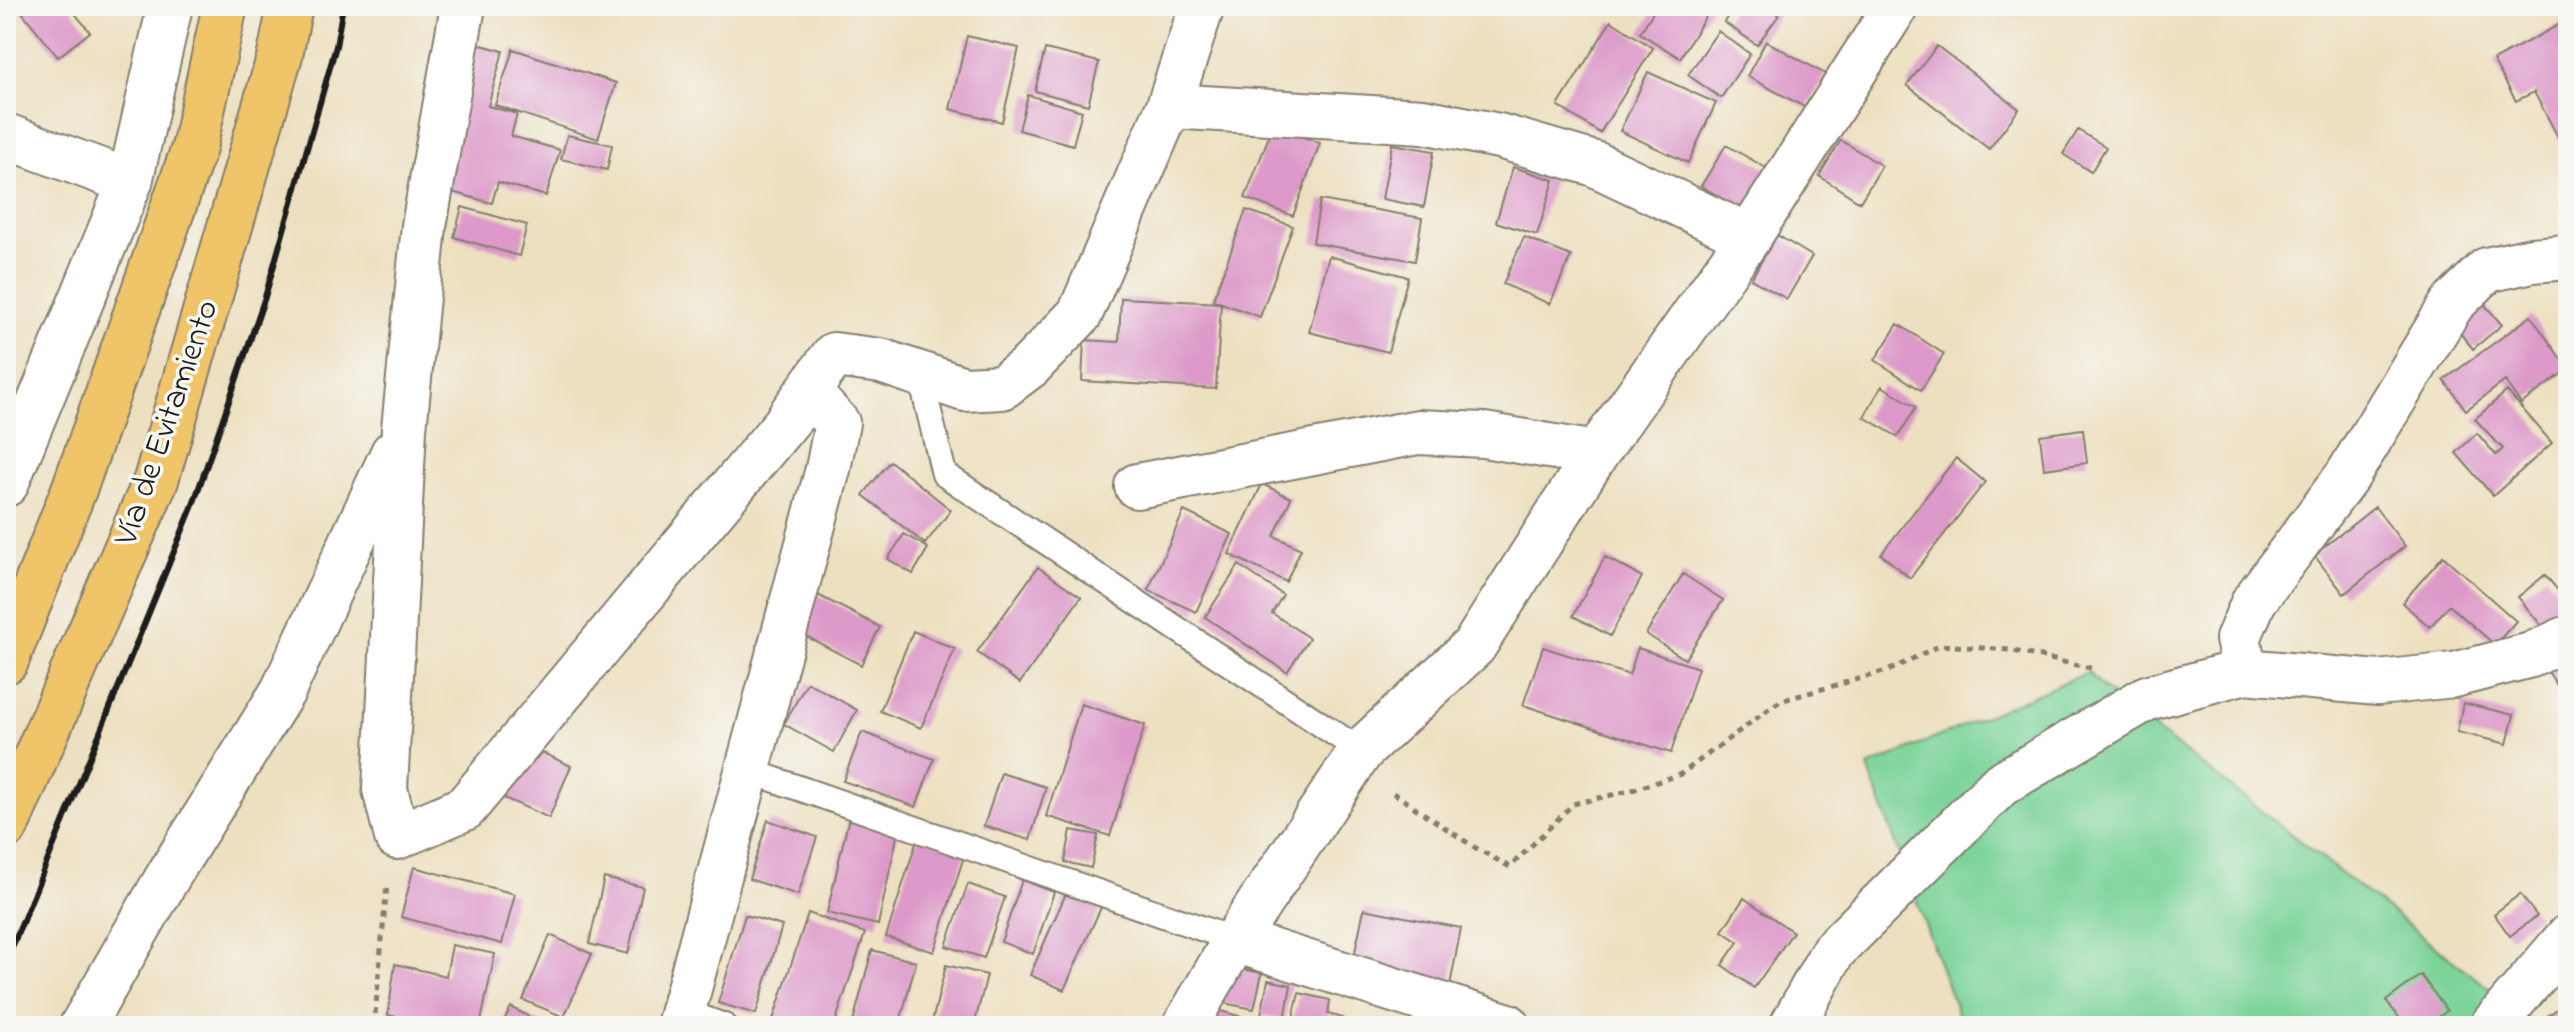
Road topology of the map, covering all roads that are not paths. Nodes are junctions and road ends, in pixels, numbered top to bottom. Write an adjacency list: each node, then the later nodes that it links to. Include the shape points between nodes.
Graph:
1 (170, 6): 9 (street)
2 (225, 6): 19 (highway, Vía de Evitamiento, via 194,148 75,487)
3 (290, 6): 23 (highway, Vía de Evitamiento, via 156,480)
4 (463, 6): 14 (street, via 424,226)
5 (1202, 6): 7 (street)
6 (1896, 6): 10 (street)
7 (1169, 106): 10 (street, via 1423,121 1499,136 1595,164); 12 (street, via 1080,314 1002,387 964,389)
8 (6, 136): 9 (street)
9 (130, 182): 16 (street)
10 (1749, 237): 15 (street)
11 (2568, 257): 20 (street, via 2487,270 2452,304 2348,475 2254,601 2238,639)
12 (920, 374): 13 (street, via 881,361 834,355); 21 (lane, via 944,474)
13 (787, 419): 14 (street, via 465,808 397,837 385,789); 22 (street, via 810,394 837,423)
14 (404, 429): 27 (street, via 283,691)
15 (1596, 454): 17 (street, via 1484,435 1418,432); 21 (street, via 1474,646)
16 (6, 484)
17 (1137, 486)
18 (2568, 638): 20 (street, via 2531,655 2454,675 2378,683)
19 (6, 661)
20 (2245, 671): 31 (street, via 2147,698 2001,784 1833,951)
21 (1361, 751): 25 (street)
22 (747, 770): 25 (lane); 26 (street)
23 (6, 826)
24 (2568, 937): 32 (street)
25 (1235, 940): 29 (street); 30 (street)
26 (681, 1019): 28 (lane)
27 (82, 1026)
28 (724, 1026)
29 (1185, 1026)
30 (1508, 1026)
31 (1792, 1026)
32 (2492, 1026)

